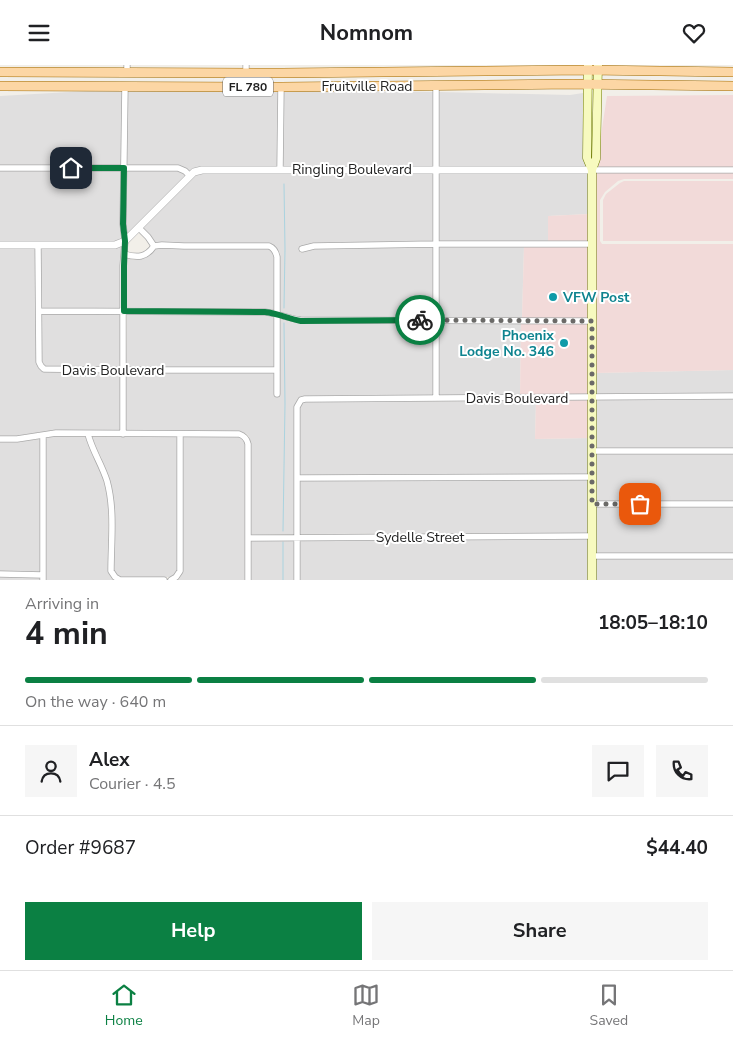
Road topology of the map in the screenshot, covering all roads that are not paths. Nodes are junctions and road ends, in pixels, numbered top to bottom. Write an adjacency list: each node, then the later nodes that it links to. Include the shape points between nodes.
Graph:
1 (588, 67): 3 (main road, Fruitville Road / FL 780); 4 (main road, Fruitville Road / FL 780); 10 (main road)
2 (438, 68): 3 (main road, Fruitville Road / FL 780); 7 (main road, Fruitville Road / FL 780); 14 (main road, via 426,81)
3 (514, 68)
4 (598, 68): 9 (main road, Fruitville Road / FL 780); 11 (main road)
5 (127, 69): 6 (main road, Fruitville Road / FL 780); 8 (main road, Fruitville Road / FL 780)
6 (188, 69): 7 (main road, Fruitville Road / FL 780)
7 (246, 69)
8 (0, 72)
9 (733, 72)
10 (587, 85): 11 (main road, Fruitville Road / FL 780); 15 (main road, Fruitville Road / FL 780); 22 (main road, via 587,158)
11 (598, 85): 16 (main road, Fruitville Road / FL 780); 22 (main road, via 596,159)
12 (0, 86): 13 (main road, Fruitville Road / FL 780)
13 (124, 86): 17 (main road, Fruitville Road / FL 780); 19 (street)
14 (407, 86): 15 (main road, Fruitville Road / FL 780); 17 (main road, Fruitville Road / FL 780)
15 (436, 86): 21 (street)
16 (733, 86)
17 (281, 87): 20 (street)
18 (0, 168): 19 (street)
19 (124, 168): 24 (street, via 178,168); 26 (street)
20 (280, 169): 21 (street, Ringling Boulevard); 24 (street, Ringling Boulevard, via 202,170)
21 (436, 169): 22 (street, Ringling Boulevard); 27 (street)
22 (592, 170): 23 (street, Ringling Boulevard); 28 (main road)
23 (733, 170)
24 (190, 176): 25 (street)
25 (139, 228): 26 (street); 31 (street)
26 (125, 241): 30 (street, via 114,245); 33 (street)
27 (436, 244): 28 (street); 32 (street); 37 (street)
28 (592, 244): 38 (main road)
29 (0, 245): 30 (street)
30 (38, 245): 34 (street, Davis Boulevard)
31 (154, 246): 33 (street, via 150,253 141,256); 36 (street, via 272,247 277,257)
32 (302, 249)
33 (124, 255): 35 (street)
34 (39, 311): 35 (street); 39 (street, Davis Boulevard, via 39,362 44,369)
35 (124, 311): 36 (street); 39 (street)
36 (276, 314): 37 (street, via 301,321); 40 (street)
37 (436, 320): 38 (street); 44 (street)
38 (592, 321): 42 (main road)
39 (124, 370): 40 (street, Davis Boulevard); 46 (street)
40 (277, 370): 41 (street)
41 (277, 394)
42 (592, 397): 43 (street, Davis Boulevard); 44 (street, Davis Boulevard); 50 (main road)
43 (733, 397)
44 (436, 398): 53 (street, Davis Boulevard, via 301,400 297,407)
45 (88, 434): 46 (street); 48 (street); 64 (street, via 110,494 111,571 120,580)
46 (123, 434): 47 (street)
47 (180, 434): 58 (street, via 239,434 246,438); 63 (street, via 180,571)
48 (43, 435): 49 (street); 62 (street)
49 (0, 439)
50 (593, 451): 51 (street); 52 (main road)
51 (733, 451)
52 (592, 477): 53 (street); 54 (main road)
53 (297, 479): 57 (street)
54 (592, 504): 55 (street); 56 (main road)
55 (733, 504)
56 (592, 536): 57 (street, Sydelle Street); 59 (main road)
57 (297, 537): 58 (street, Sydelle Street); 66 (street)
58 (248, 538): 65 (street)
59 (592, 556): 60 (street); 67 (main road)
60 (733, 556)
61 (0, 574): 62 (street)
62 (43, 577)
63 (174, 579)
64 (164, 580)
65 (248, 580)
66 (297, 580)
67 (592, 580)

